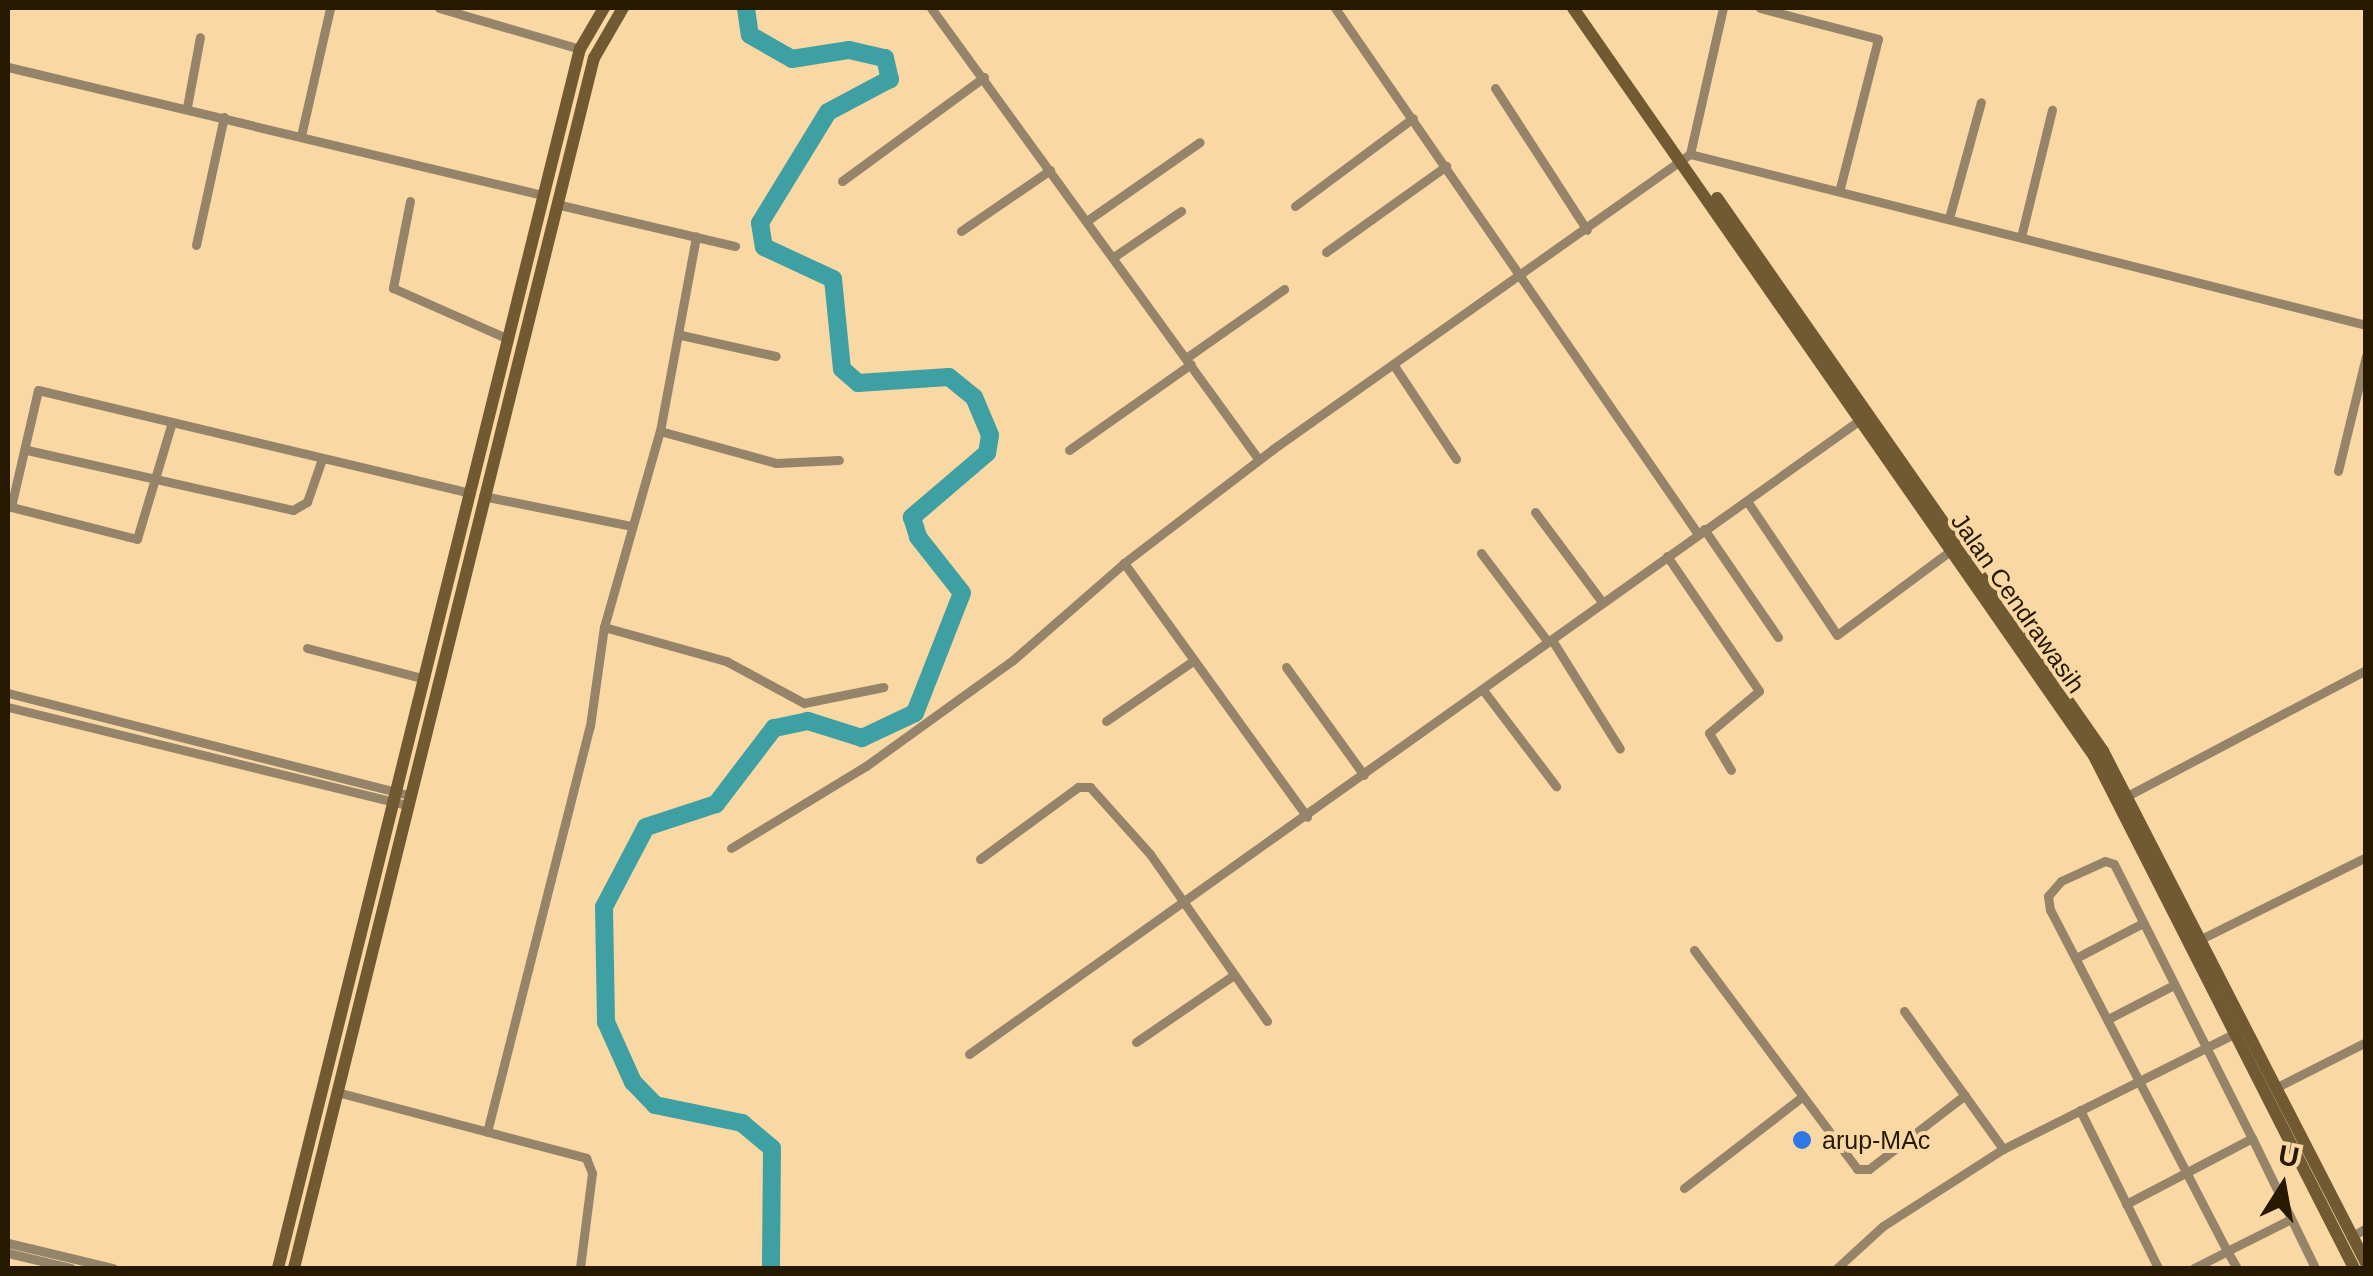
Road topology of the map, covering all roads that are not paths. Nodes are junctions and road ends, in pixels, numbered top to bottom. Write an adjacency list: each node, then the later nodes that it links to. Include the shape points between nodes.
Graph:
1 (330, 8): 21 (street)
2 (439, 8): 12 (street)
3 (623, 8): 30 (main road, via 594,58)
4 (1335, 8): 20 (street)
5 (1572, 8): 23 (main road, Jalan Cendrawasih)
6 (1583, 8): 23 (main road, Jalan Cendrawasih)
7 (1723, 8): 23 (street)
8 (1760, 8): 27 (street, via 1878,38)
9 (934, 9): 14 (street)
10 (598, 10): 12 (main road)
11 (200, 37): 17 (street)
12 (580, 49): 28 (main road)
13 (8, 67): 17 (street)
14 (984, 77): 25 (street); 26 (street)
15 (1495, 88): 35 (street)
16 (1981, 102): 33 (street)
17 (187, 107): 19 (street)
18 (2052, 110): 38 (street)
19 (224, 117): 21 (street); 39 (street)
20 (1413, 118): 24 (street); 31 (street)
21 (301, 136): 28 (street)
22 (1200, 142): 34 (street)
23 (1686, 157): 27 (street); 35 (street); 52 (main road, Jalan Cendrawasih)
24 (1446, 166): 41 (street); 43 (street)
25 (1050, 170): 34 (street); 36 (street)
26 (842, 180)
27 (1840, 188): 33 (street)
28 (543, 195): 47 (main road)
29 (410, 201): 47 (street, via 393,288)
30 (556, 204): 37 (street); 63 (main road)
31 (1295, 206)
32 (1181, 212): 42 (street)
33 (1949, 218): 38 (street)
34 (1088, 220): 42 (street)
35 (1588, 230): 43 (street)
36 (961, 231)
37 (696, 236): 40 (street); 46 (street)
38 (2021, 238): 45 (street)
39 (196, 244)
40 (735, 246)
41 (1326, 252)
42 (1115, 256): 50 (street)
43 (1522, 274): 51 (street); 67 (street)
44 (1284, 289): 50 (street)
45 (2366, 325)
46 (681, 335): 48 (street); 54 (street)
47 (506, 338): 63 (main road)
48 (776, 356)
49 (2366, 356): 61 (street)
50 (1189, 361): 56 (street); 60 (street)
51 (1393, 364): 58 (street); 60 (street)
52 (1866, 416): 64 (street); 68 (main road, Jalan Cendrawasih); 90 (main road, Jalan Cendrawasih, via 2059,682)
53 (172, 422): 55 (street, via 38,390); 57 (street); 62 (street)
54 (660, 431): 59 (street, via 776,463); 66 (street)
55 (26, 450): 62 (street); 62 (street, via 12,508 133,538 142,533)
56 (1069, 450)
57 (322, 459): 62 (street, via 307,502 293,510); 63 (street)
58 (1456, 459)
59 (839, 460)
60 (1259, 460): 71 (street)
61 (2338, 471)
62 (156, 480)
63 (476, 494): 66 (street); 80 (main road); 91 (main road)
64 (1747, 501): 67 (street); 68 (street, via 1837,635)
65 (1535, 512): 72 (street)
66 (632, 526): 73 (street)
67 (1701, 532): 70 (street); 74 (street)
68 (1953, 549): 106 (main road, Jalan Cendrawasih, via 2094,756)
69 (1481, 553): 75 (street)
70 (1667, 556): 72 (street); 87 (street, via 1758,690 1709,733)
71 (1124, 563): 77 (street); 93 (street, via 1013,660 866,766)
72 (1602, 602): 75 (street)
73 (604, 627): 81 (street, via 726,662 804,703); 117 (street, via 590,726)
74 (1778, 638)
75 (1550, 641): 82 (street); 86 (street)
76 (307, 648): 80 (street)
77 (1194, 660): 85 (street); 92 (street)
78 (1286, 667): 88 (street)
79 (2366, 670): 90 (street)
80 (426, 679): 91 (main road)
81 (883, 687)
82 (1483, 690): 88 (street); 89 (street)
83 (8, 693): 91 (street)
84 (8, 708): 91 (street)
85 (1106, 720)
86 (1620, 749)
87 (1732, 770)
88 (1364, 774): 92 (street)
89 (1556, 786)
90 (2128, 795): 98 (main road, Jalan Cendrawasih)
91 (402, 799): 113 (main road); 132 (main road)
92 (1307, 818): 96 (street)
93 (730, 848)
94 (2366, 857): 98 (street)
95 (980, 859): 96 (street, via 1088,785)
96 (1186, 906): 101 (street); 110 (street)
97 (2143, 922): 100 (street); 100 (street, via 2112,862 2060,881 2048,903); 102 (street)
98 (2201, 939): 106 (main road, Jalan Cendrawasih)
99 (1694, 950): 115 (street)
100 (2076, 958): 104 (street)
101 (1234, 975): 105 (street); 107 (street)
102 (2174, 985): 104 (street); 109 (street)
103 (1904, 1011): 114 (street)
104 (2108, 1019): 111 (street)
105 (1266, 1021)
106 (2240, 1031): 109 (street); 112 (main road, Jalan Cendrawasih); 140 (main road, Jalan Cendrawasih)
107 (1136, 1042)
108 (2366, 1042): 112 (street)
109 (2206, 1047): 111 (street); 118 (street)
110 (969, 1054)
111 (2140, 1080): 116 (street); 120 (street)
112 (2275, 1088): 125 (main road, Jalan Cendrawasih)
113 (337, 1092): 117 (street); 133 (main road)
114 (1964, 1095): 115 (street, via 1864,1170 1852,1166); 119 (street)
115 (1802, 1096): 121 (street)
116 (2080, 1110): 119 (street); 122 (street)
117 (486, 1132): 134 (street, via 590,1164)
118 (2252, 1138): 120 (street); 123 (street)
119 (2002, 1149): 135 (street, via 1883,1226)
120 (2186, 1173): 122 (street); 127 (street)
121 (1684, 1188)
122 (2126, 1204): 136 (street)
123 (2291, 1220): 127 (street); 139 (street)
124 (2366, 1228): 125 (street)
125 (2351, 1237): 129 (main road, Jalan Cendrawasih)
126 (8, 1243): 131 (street)
127 (2228, 1251): 137 (street); 138 (street)
128 (8, 1254): 130 (street)
129 (2366, 1264)
130 (71, 1268)
131 (113, 1268)
132 (278, 1268)
133 (294, 1268)
134 (580, 1268)
135 (1837, 1268)
136 (2158, 1268)
137 (2194, 1268)
138 (2238, 1268)
139 (2314, 1268)
140 (2354, 1268)

